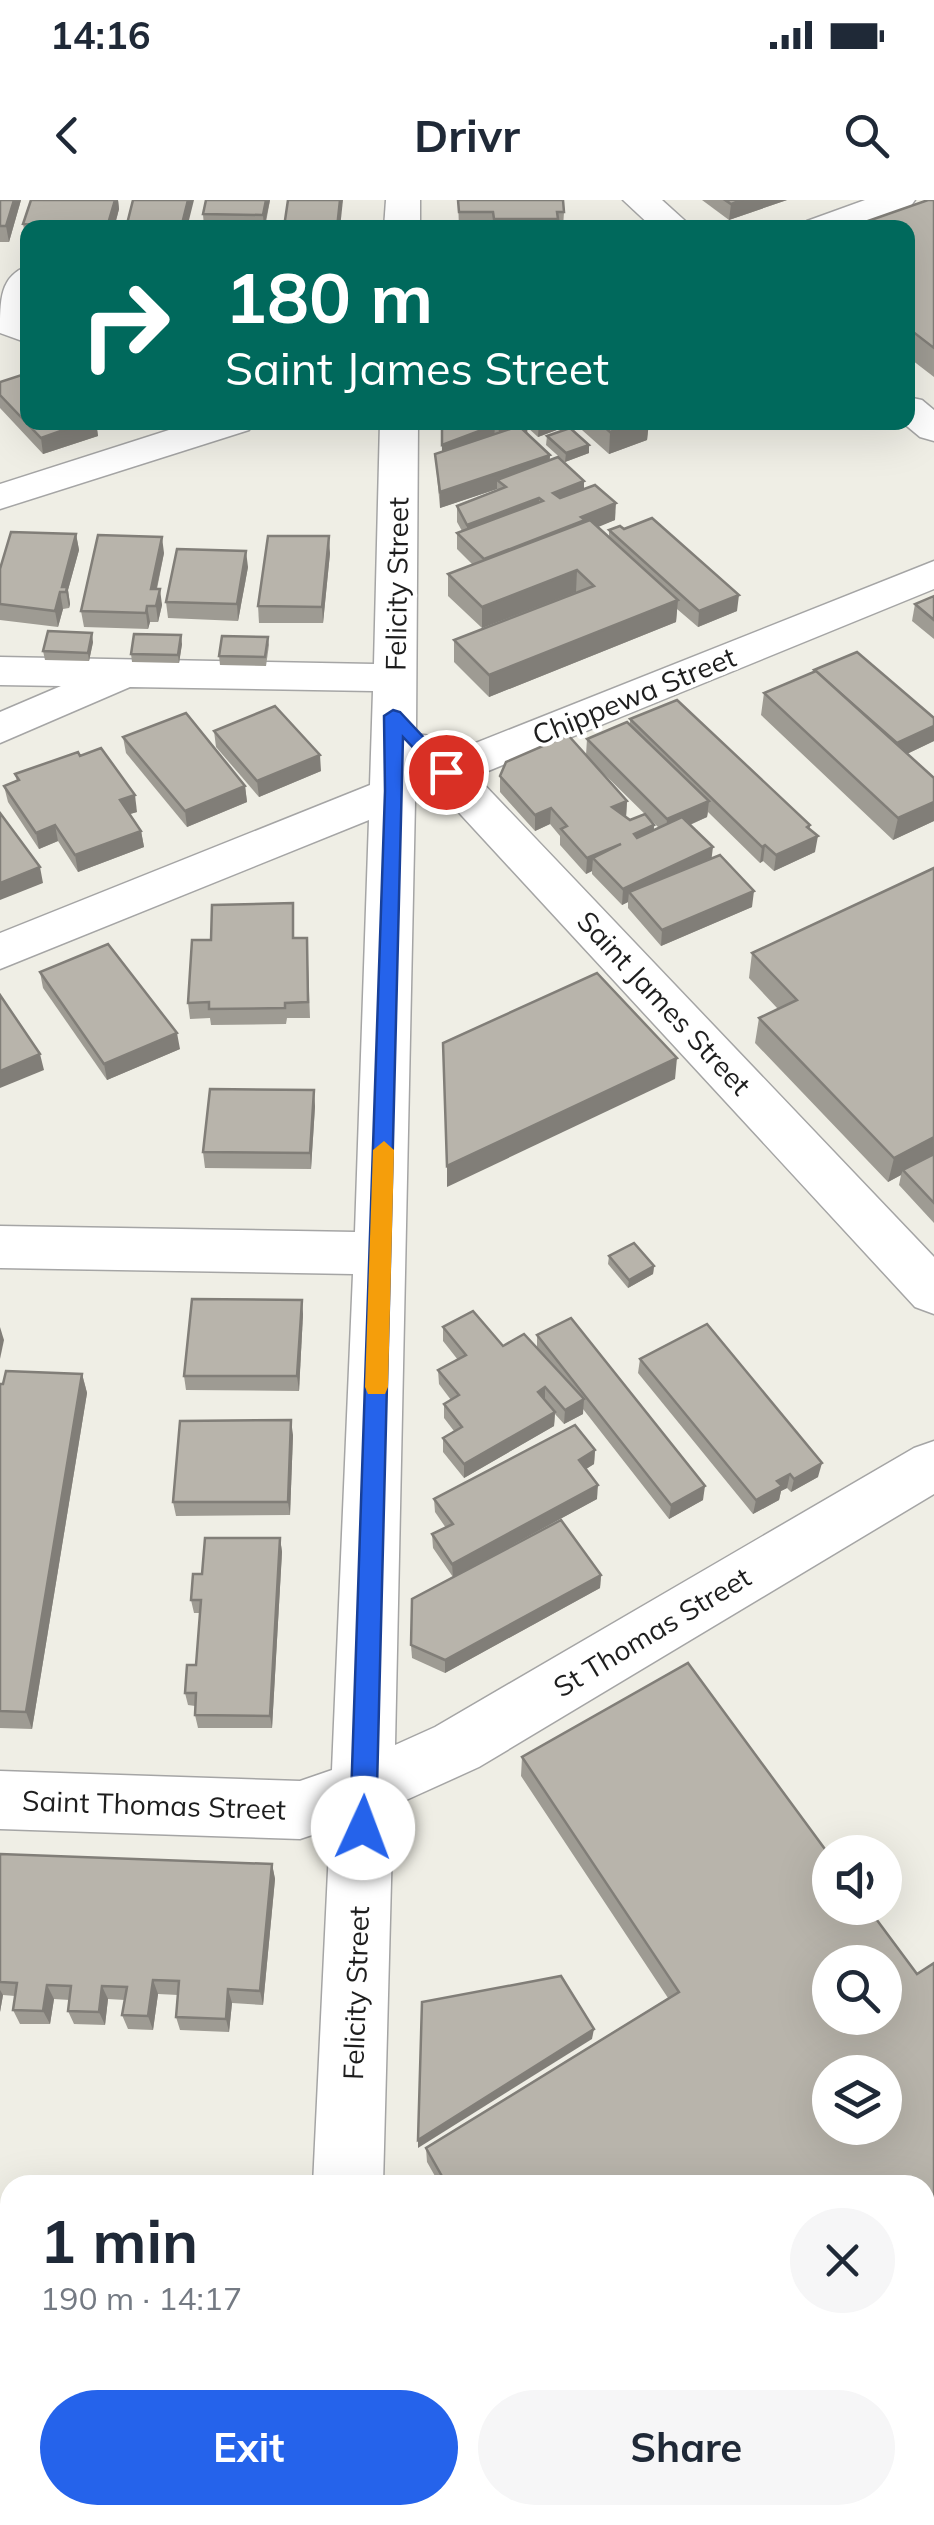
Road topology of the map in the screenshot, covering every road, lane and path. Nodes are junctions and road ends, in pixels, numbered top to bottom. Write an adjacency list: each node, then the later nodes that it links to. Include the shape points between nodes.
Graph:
1 (640, 200): 3 (street)
2 (898, 200): 4 (street)
3 (666, 220)
4 (842, 220)
5 (20, 280): 6 (street, via 3,320)
6 (20, 328)
7 (209, 430): 9 (street)
8 (399, 430): 13 (street, Felicity Street)
9 (0, 497)
10 (934, 574): 15 (street, Chippewa Street)
11 (0, 671): 12 (street)
12 (129, 673): 13 (street); 14 (street)
13 (395, 697): 15 (street, Saint James Street); 16 (street, Felicity Street)
14 (0, 730)
15 (446, 772): 16 (street, Chippewa Street); 20 (street, Saint James Street)
16 (394, 791): 17 (street, Chippewa Street); 19 (street, Felicity Street)
17 (0, 952)
18 (0, 1247): 19 (street)
19 (380, 1253): 22 (street, Felicity Street)
20 (934, 1292)
21 (934, 1464): 22 (street, St Thomas Street, via 457,1747)
22 (365, 1788): 23 (street, Saint Thomas Street, via 300,1810); 24 (street, Felicity Street)
23 (0, 1800)
24 (348, 2175)

